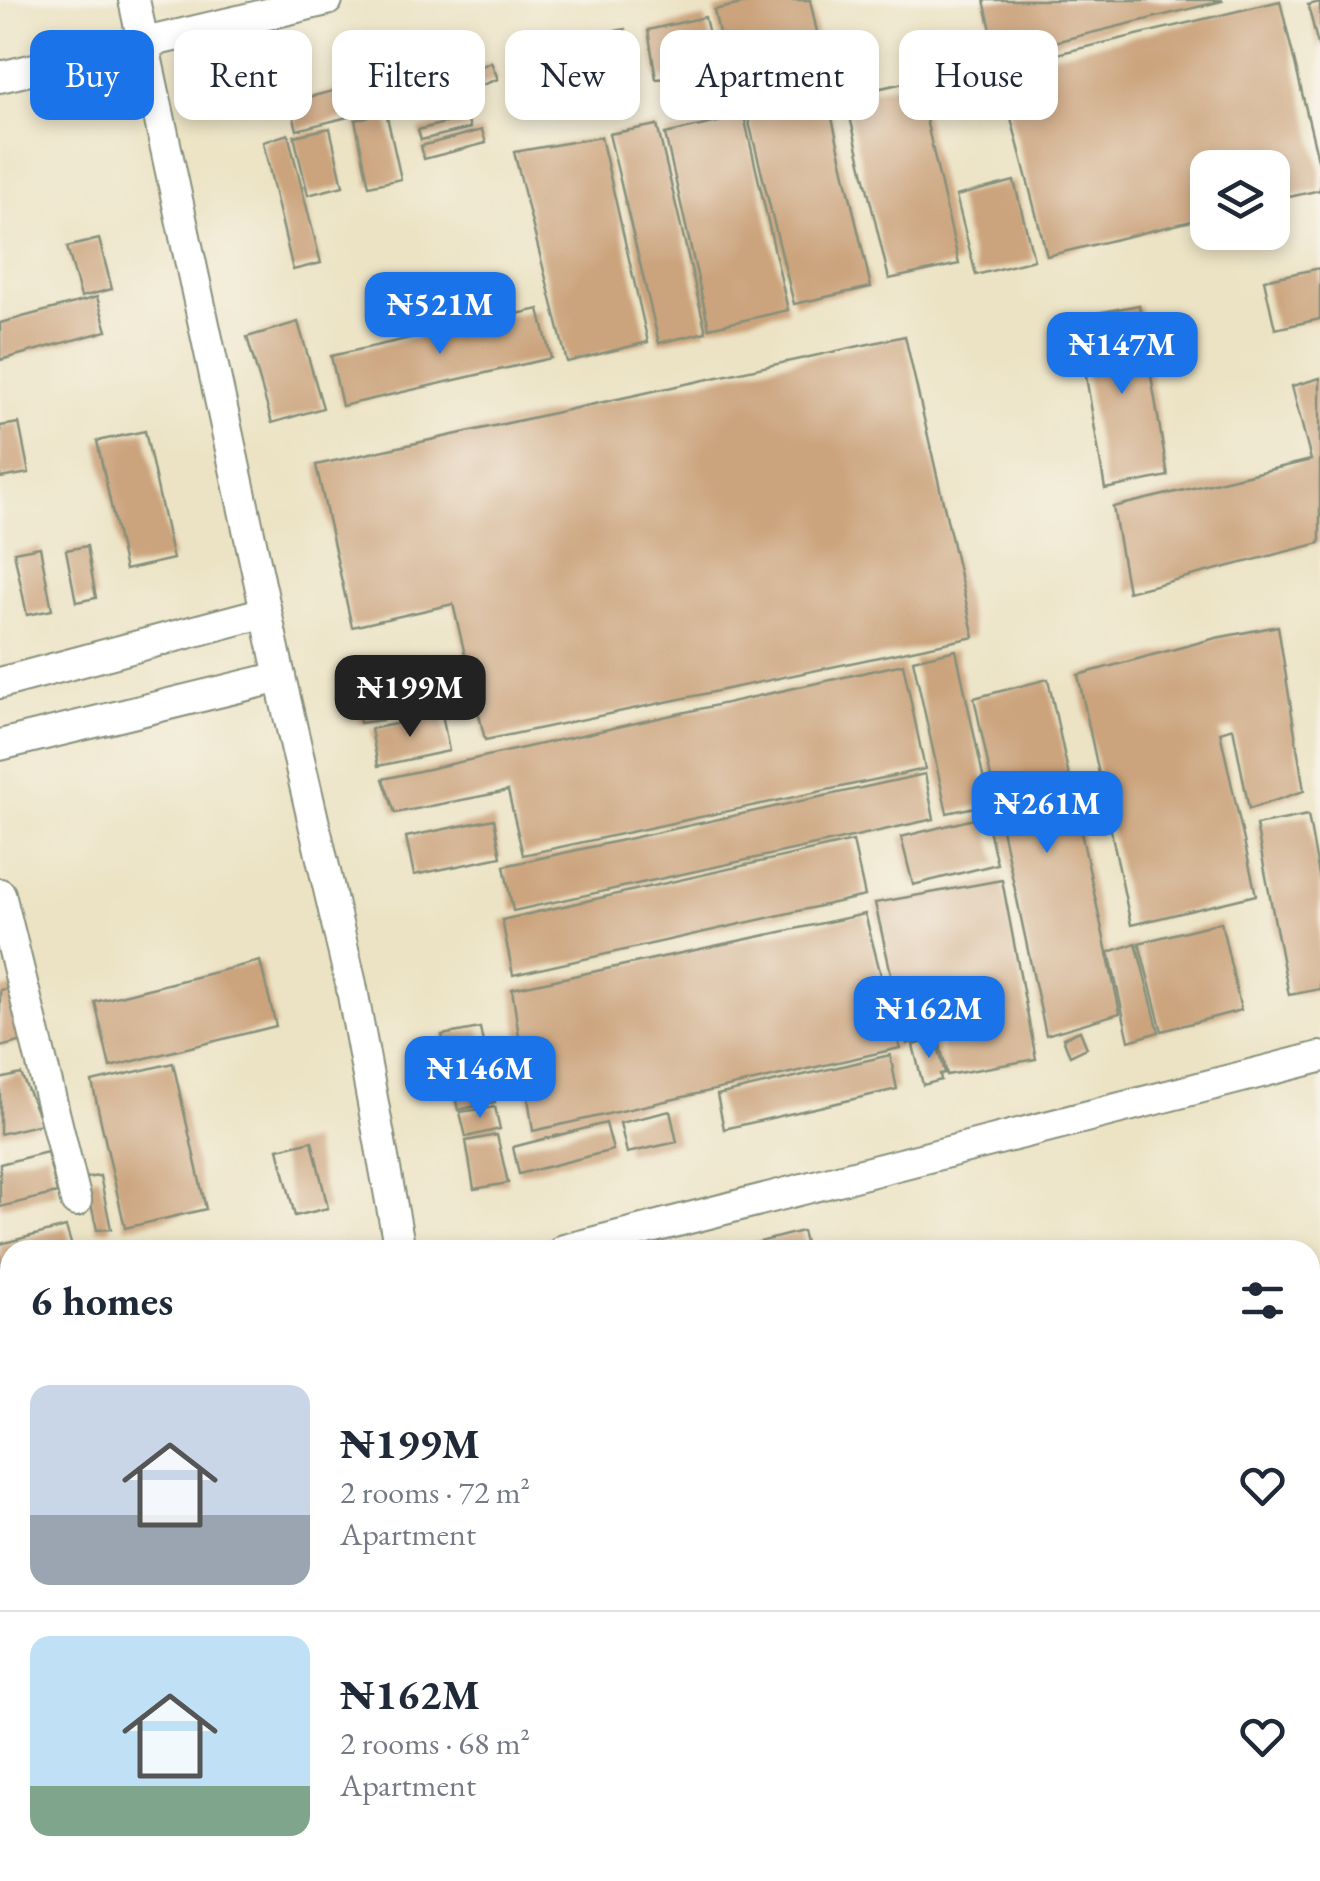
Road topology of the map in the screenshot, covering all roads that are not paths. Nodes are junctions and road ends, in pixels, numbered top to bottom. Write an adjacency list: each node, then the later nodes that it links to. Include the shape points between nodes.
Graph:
1 (134, 0): 3 (street)
2 (327, 0): 4 (street)
3 (141, 30)
4 (154, 41)
5 (30, 69): 6 (street)
6 (0, 76)
7 (154, 90): 8 (street)
8 (266, 612): 9 (street); 10 (street)
9 (280, 677): 11 (street); 15 (street, via 352,984)
10 (0, 682)
11 (0, 745)
12 (0, 894): 14 (street)
13 (1320, 1057): 16 (street)
14 (76, 1201)
15 (398, 1240)
16 (603, 1240)

